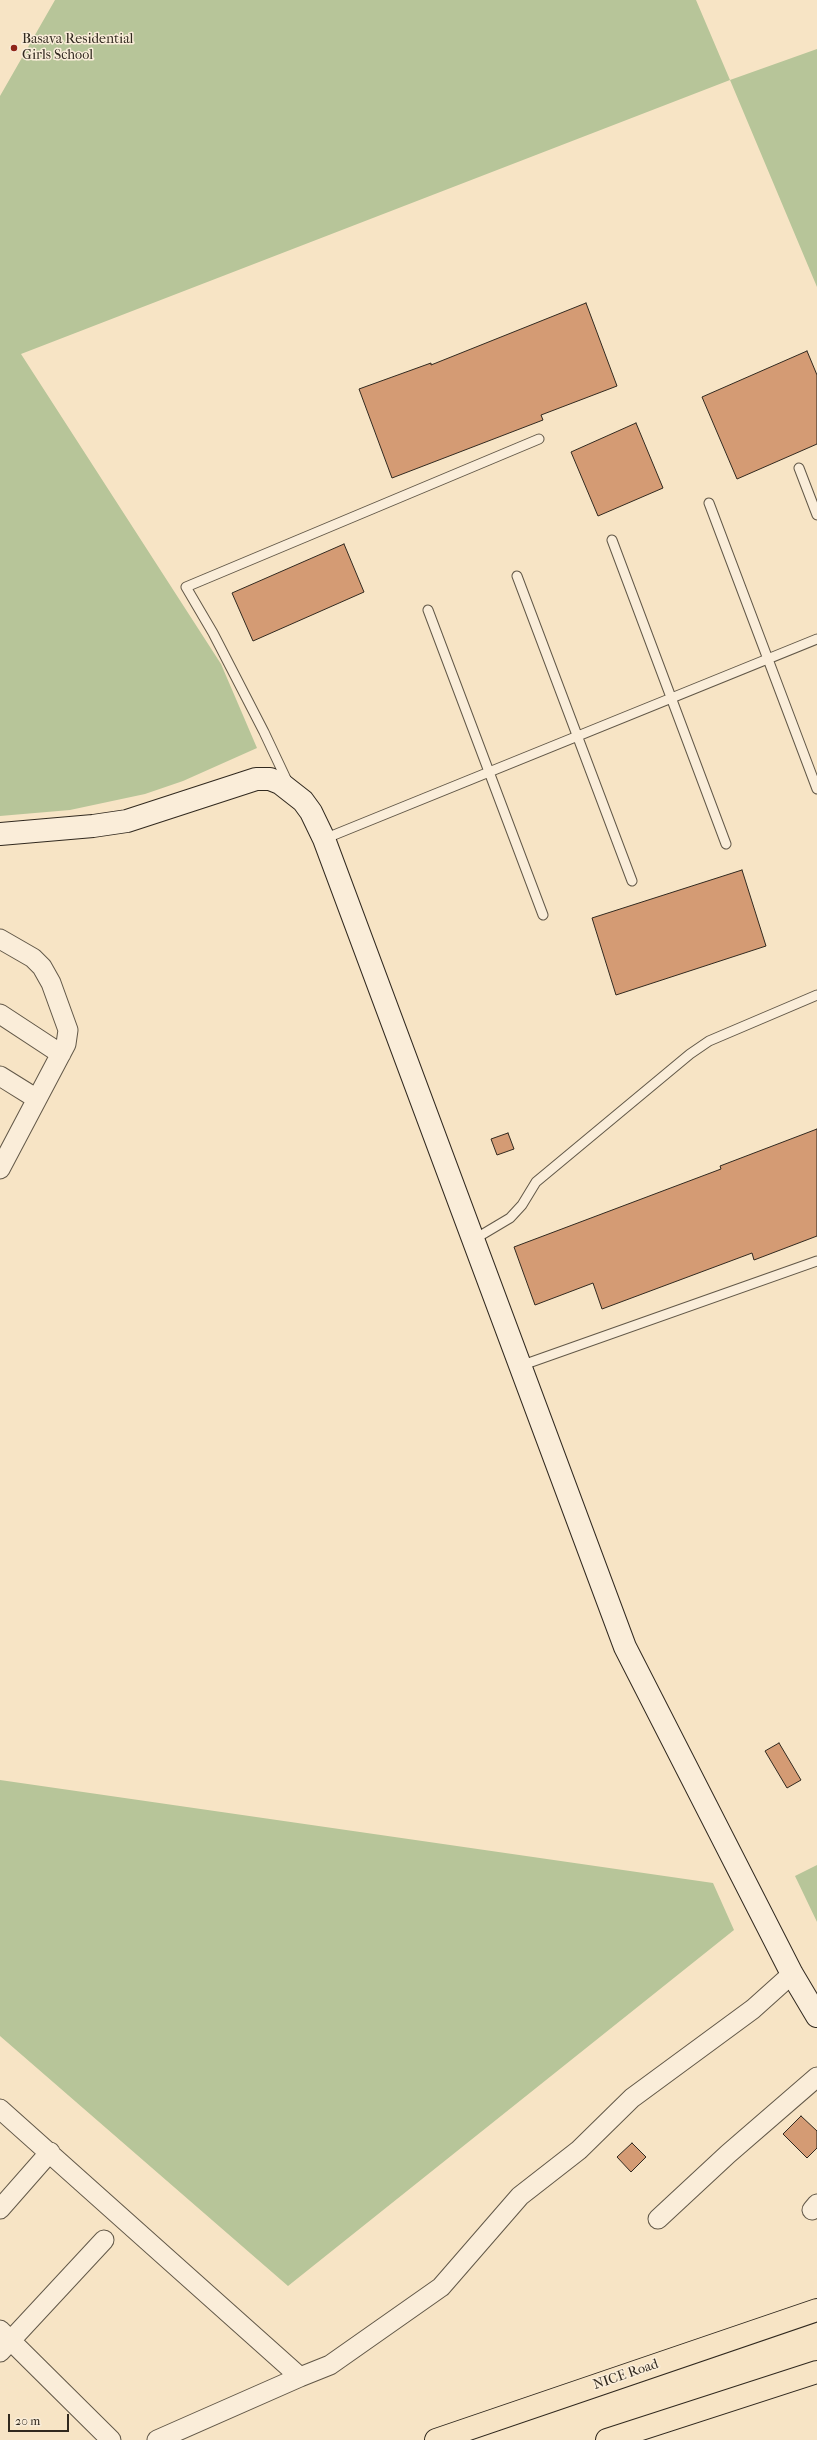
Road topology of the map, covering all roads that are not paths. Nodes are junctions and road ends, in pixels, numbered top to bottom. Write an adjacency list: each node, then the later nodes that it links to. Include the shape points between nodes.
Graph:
1 (539, 440): 14 (lane, via 186,587 264,732)
2 (799, 468): 4 (lane)
3 (709, 503): 9 (lane)
4 (817, 515)
5 (612, 540): 10 (lane)
6 (517, 576): 11 (lane)
7 (428, 610): 12 (lane)
8 (817, 639): 9 (lane)
9 (768, 659): 10 (lane); 13 (lane)
10 (671, 698): 11 (lane); 17 (lane)
11 (578, 736): 12 (lane); 18 (lane)
12 (490, 772): 16 (lane); 19 (lane)
13 (817, 789)
14 (292, 793): 15 (street, via 270,779 256,779 126,821); 16 (street, via 311,812)
15 (0, 834)
16 (324, 839): 27 (street)
17 (726, 844)
18 (632, 881)
19 (543, 915)
20 (0, 939): 23 (street, via 33,958 47,974 68,1030)
21 (817, 995): 27 (lane, via 710,1041 690,1054 536,1182 522,1205 510,1218)
22 (0, 1014): 23 (street)
23 (61, 1054): 25 (street)
24 (0, 1076): 25 (street)
25 (37, 1099): 26 (street)
26 (2, 1159)
27 (473, 1240): 29 (street)
28 (817, 1261): 29 (lane)
29 (520, 1366): 30 (street, via 625,1647)
30 (792, 1974): 31 (street); 41 (street, via 753,2008 632,2098 579,2150 520,2196 441,2287 330,2365)
31 (817, 2016)
32 (817, 2077): 36 (street)
33 (0, 2109): 34 (street)
34 (50, 2152): 35 (street); 41 (street)
35 (0, 2209)
36 (658, 2219)
37 (104, 2240): 39 (street)
38 (817, 2310): 44 (highway, NICE Road)
39 (4, 2341): 42 (street)
40 (817, 2372): 45 (highway)
41 (300, 2376): 43 (street)
42 (111, 2440)
43 (156, 2440)
44 (436, 2440)
45 (607, 2440)

